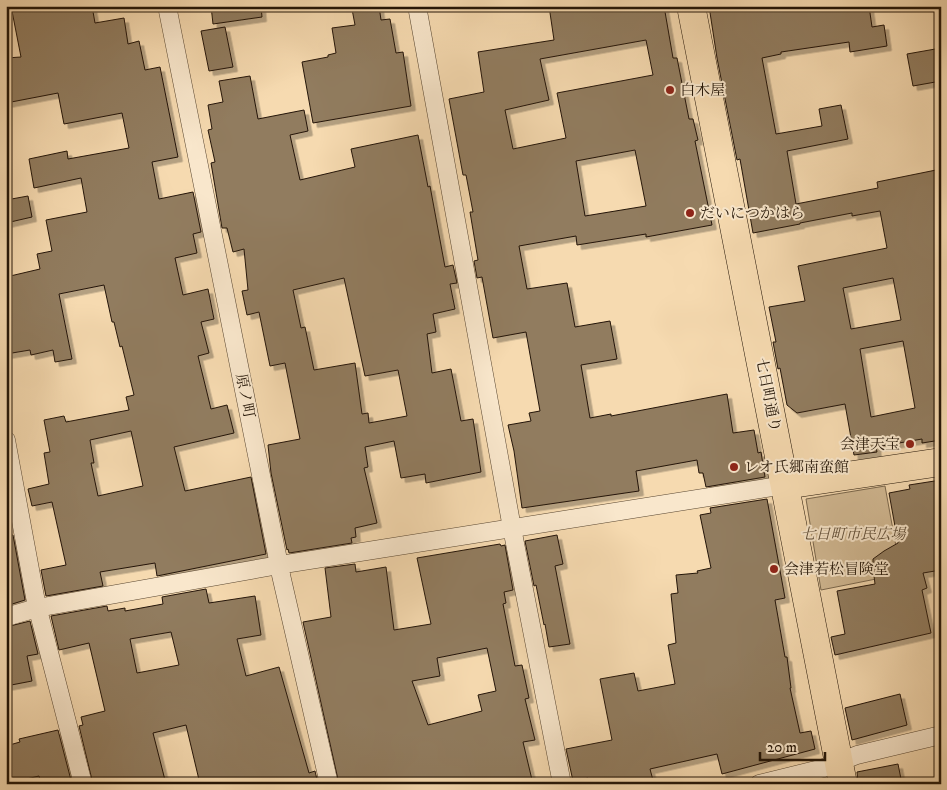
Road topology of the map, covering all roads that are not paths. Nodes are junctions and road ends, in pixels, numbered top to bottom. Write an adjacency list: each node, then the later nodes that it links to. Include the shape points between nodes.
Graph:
1 (167, 6): 8 (street, 原ノ町)
2 (417, 6): 7 (street)
3 (691, 6): 6 (main road, 七日町通り)
4 (6, 440): 9 (street)
5 (941, 462): 6 (main road)
6 (785, 485): 7 (street); 12 (main road, 七日町通り)
7 (512, 528): 8 (street); 15 (street)
8 (279, 565): 9 (street); 14 (street, 原ノ町)
9 (37, 608): 10 (street); 13 (street)
10 (6, 617)
11 (941, 736): 12 (street, via 857,755)
12 (842, 772): 16 (street, via 824,768)
13 (83, 784)
14 (329, 784)
15 (562, 784)
16 (759, 784)

